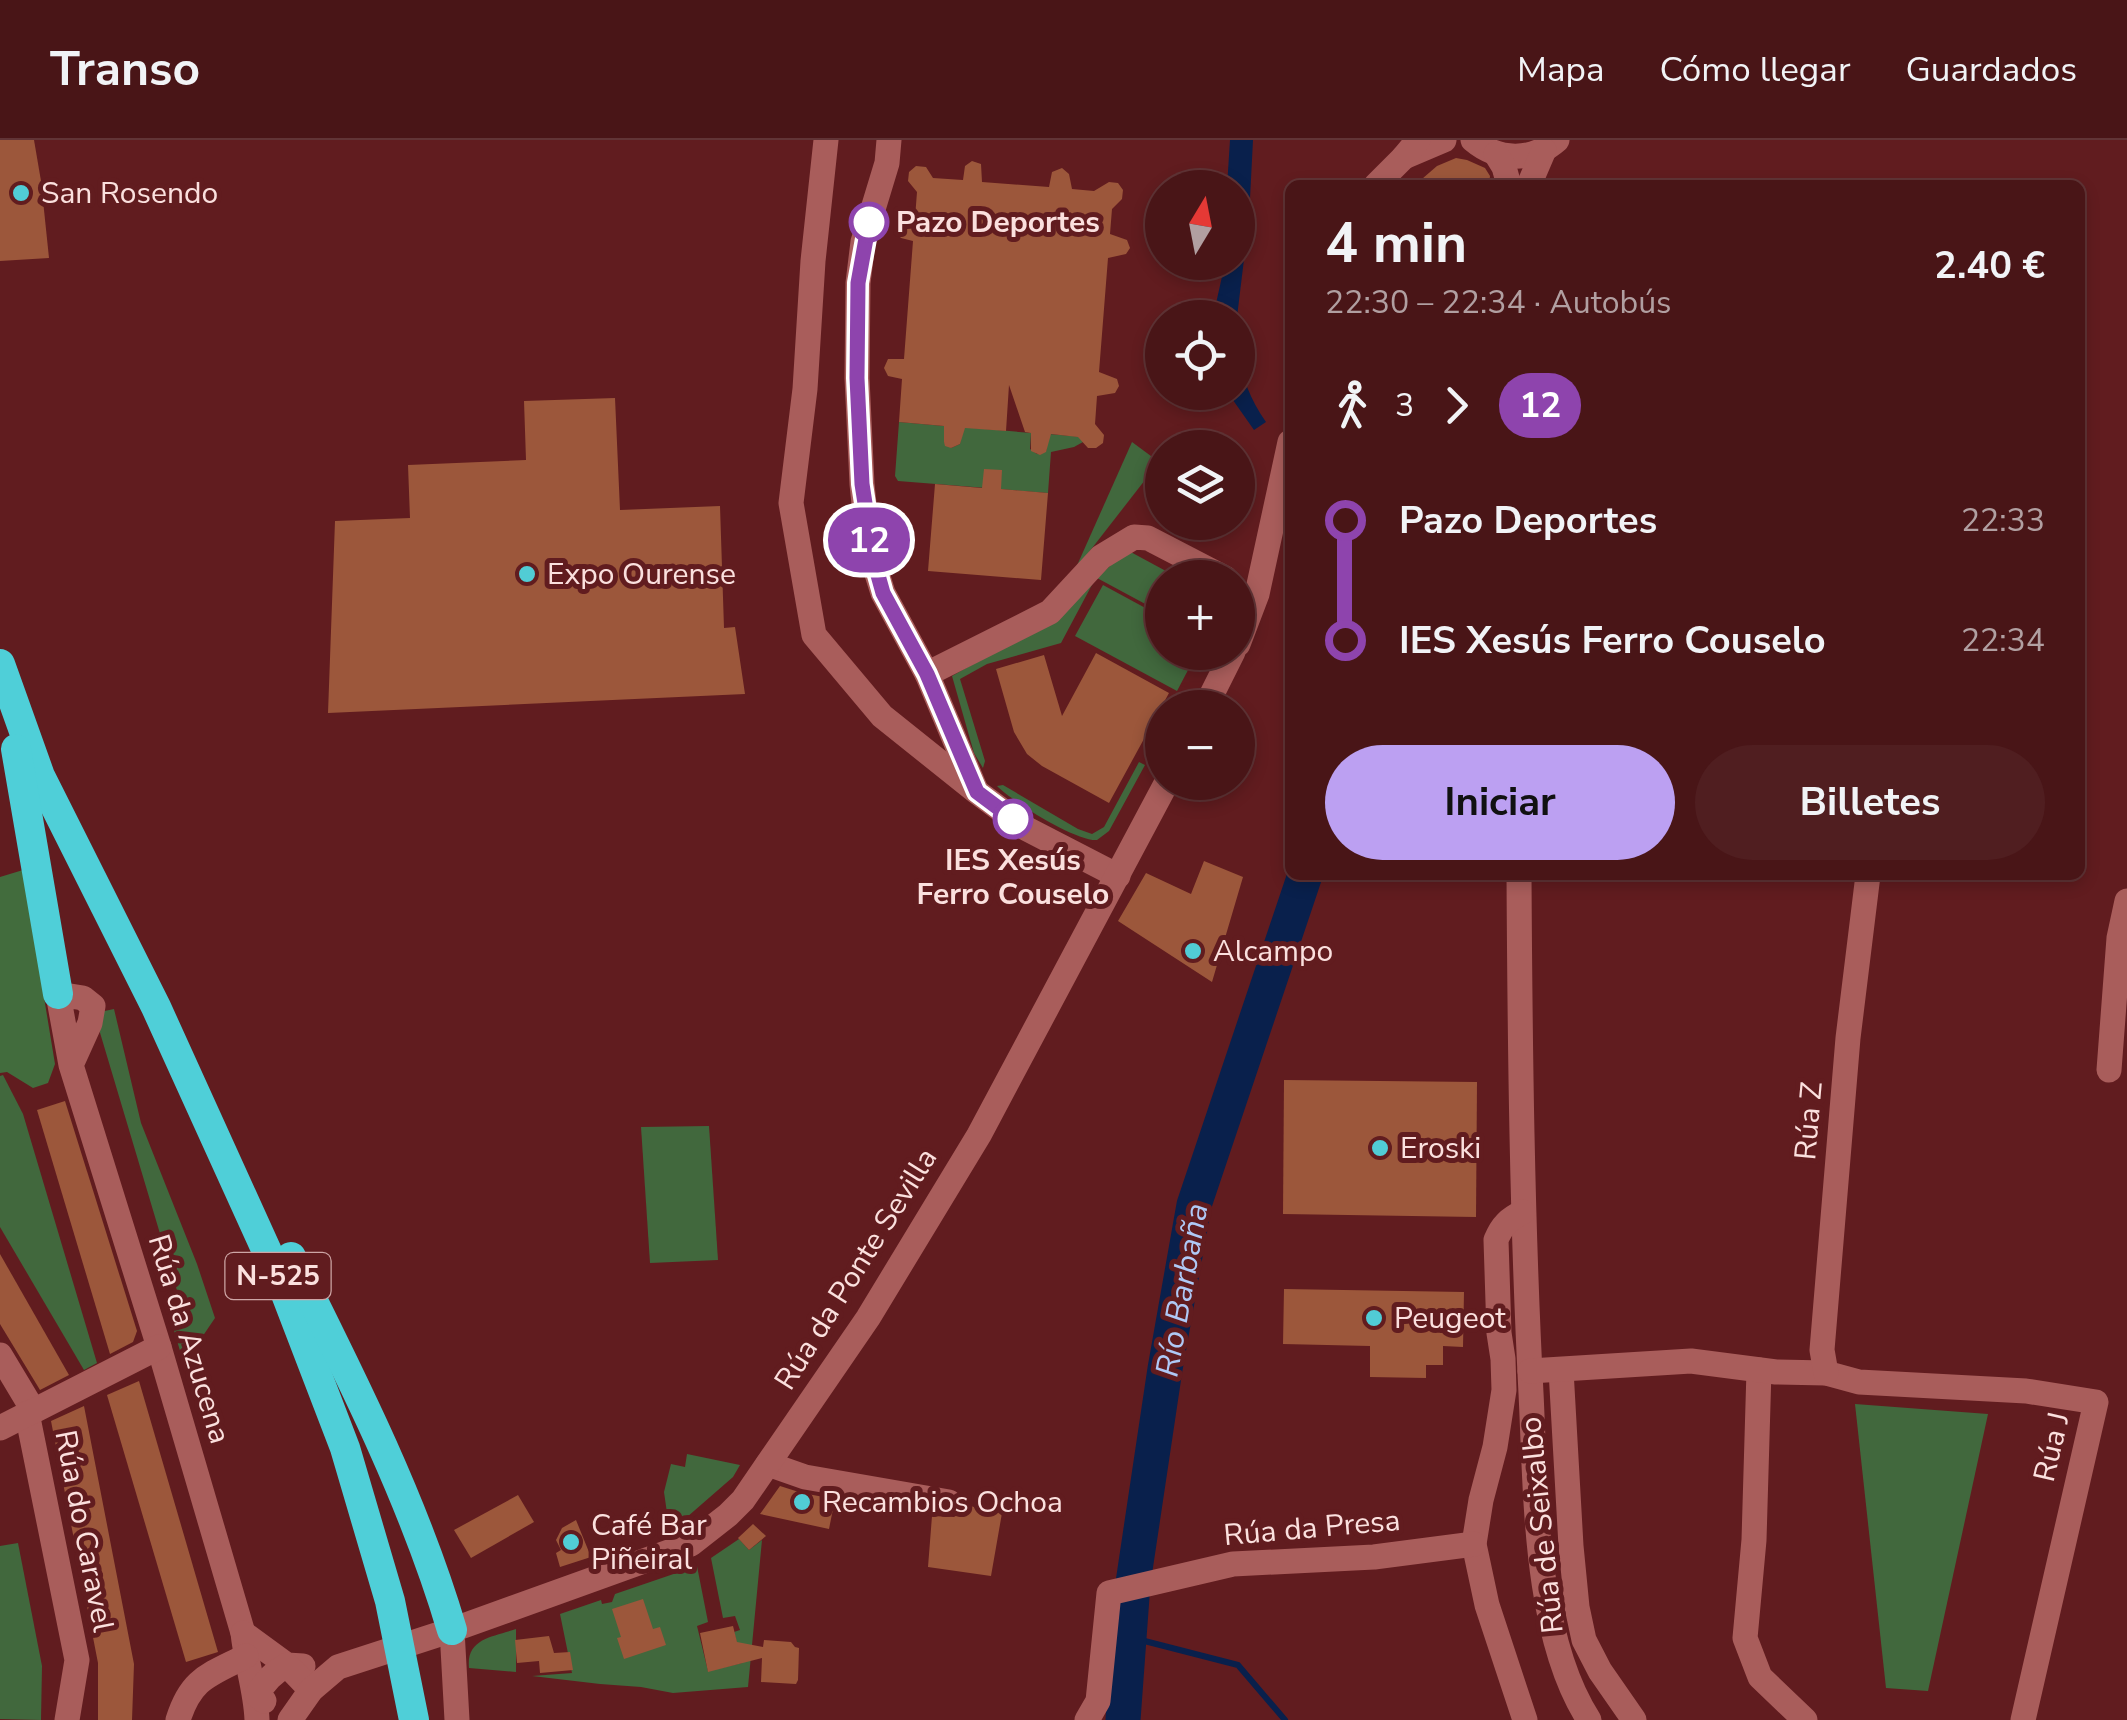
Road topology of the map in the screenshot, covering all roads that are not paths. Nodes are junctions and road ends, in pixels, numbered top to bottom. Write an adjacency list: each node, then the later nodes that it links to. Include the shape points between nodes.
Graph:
1 (826, 140): 16 (street, via 792,503 814,634 882,716)
2 (888, 140): 15 (street, via 858,283 862,484 883,593)
3 (1444, 140): 6 (street)
4 (1473, 140): 7 (street)
5 (1550, 145): 7 (street, via 1520,156); 10 (street)
6 (1411, 149): 8 (street)
7 (1496, 154): 9 (street)
8 (1381, 180)
9 (1508, 180)
10 (1532, 180)
11 (1285, 459): 13 (street)
12 (1190, 560): 15 (street, via 1134,537 1101,557 1050,612)
13 (1255, 562)
14 (1, 668): 22 (highway); 23 (highway, N-525, via 40,776)
15 (927, 674): 16 (street)
16 (977, 792): 18 (street, via 1027,829)
17 (1158, 800): 18 (street, Rúa da Ponte Sevilla)
18 (1118, 876): 34 (street, Rúa da Ponte Sevilla, via 979,1135 868,1318)
19 (1519, 880): 25 (street)
20 (1867, 880): 31 (street, Rúa Z, via 1848,1038 1822,1350)
21 (2127, 900): 24 (street)
22 (58, 994): 26 (street, Rúa da Azucena, via 92,1006 70,1065)
23 (156, 1007): 37 (highway, N-525, via 226,1129 378,1436 437,1580); 46 (highway, N-525, via 284,1289 345,1448 390,1601)
24 (2108, 1070)
25 (1523, 1212): 30 (street); 36 (street, via 1496,1240 1504,1390)
26 (159, 1346): 32 (street); 38 (street, Rúa da Azucena)
27 (0, 1354): 32 (street, Rúa do Caravel)
28 (1561, 1370): 29 (street, Rúa J, via 1690,1361); 30 (street, Rúa J); 51 (street, Rúa de Seixalbo, via 1584,1640)
29 (1758, 1370): 31 (street, Rúa J); 52 (street, via 1746,1638 1760,1677)
30 (1530, 1371): 50 (street, via 1550,1612 1565,1673)
31 (1826, 1373): 53 (street, Rúa J, via 1859,1382 2026,1391 2096,1402)
32 (30, 1412): 33 (street); 43 (street, Rúa do Caravel, via 76,1660)
33 (0, 1428)
34 (768, 1464): 35 (street, via 804,1477); 37 (street, Rúa da Ponte Sevilla, via 739,1504 691,1544)
35 (949, 1502)
36 (1474, 1544): 48 (street, Rúa da Presa, via 1233,1564 1108,1594 1098,1701); 49 (street, via 1486,1606)
37 (445, 1632): 40 (street, Rúa da Ponte Sevilla); 47 (street)
38 (244, 1645): 39 (street); 42 (street, Rúa da Azucena); 44 (street, via 191,1687)
39 (287, 1666): 40 (street); 41 (street); 42 (street, via 273,1673)
40 (338, 1667): 41 (street)
41 (312, 1690): 45 (street)
42 (257, 1708): 45 (street)
43 (66, 1720)
44 (178, 1720)
45 (288, 1720)
46 (414, 1720)
47 (458, 1720)
48 (1087, 1720)
49 (1525, 1720)
50 (1590, 1720)
51 (1634, 1720)
52 (1805, 1720)
53 (2023, 1720)

